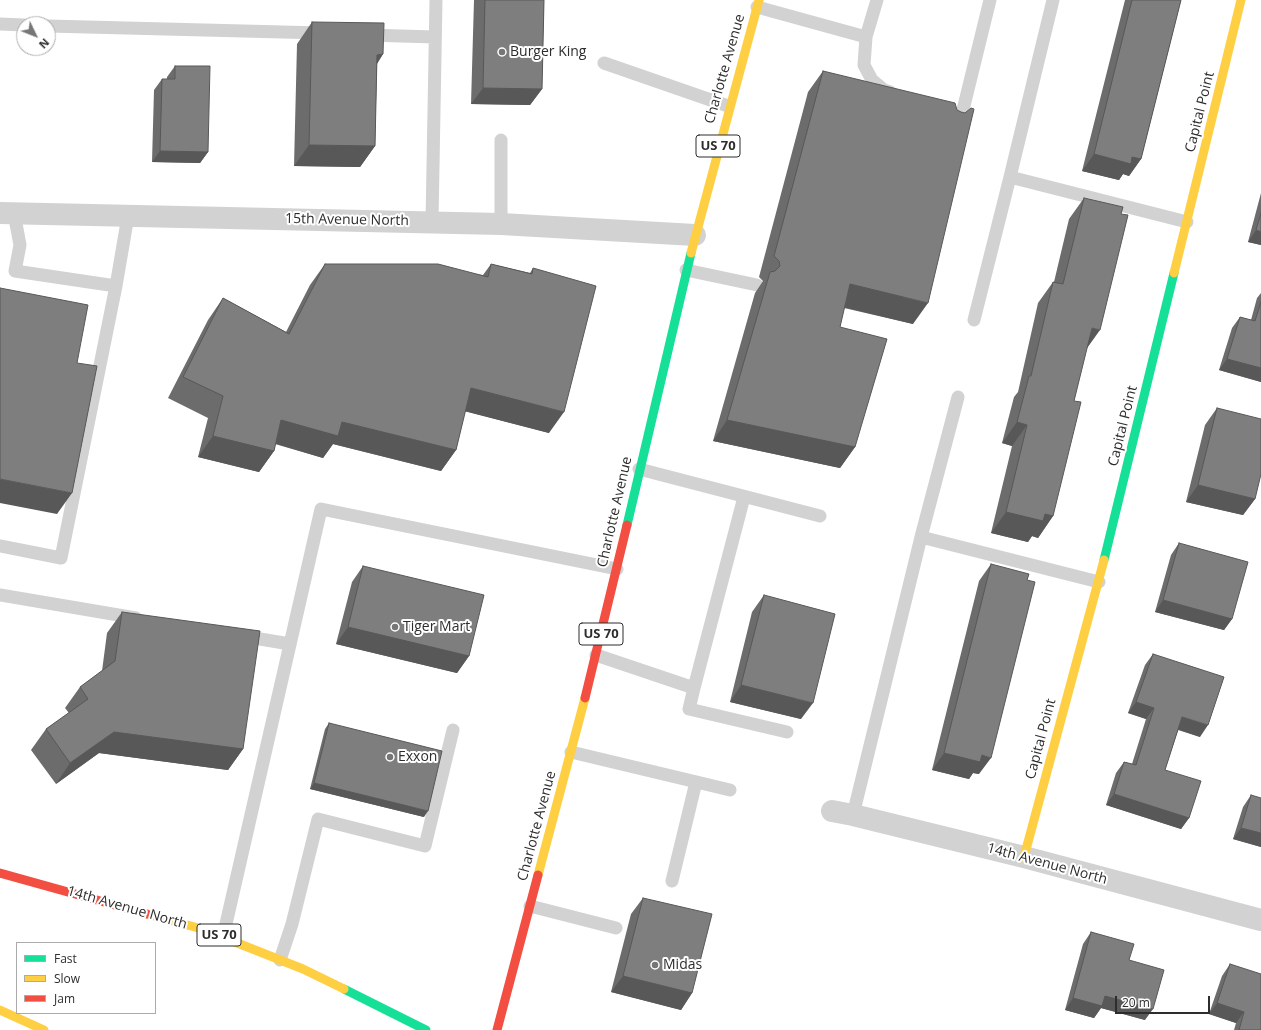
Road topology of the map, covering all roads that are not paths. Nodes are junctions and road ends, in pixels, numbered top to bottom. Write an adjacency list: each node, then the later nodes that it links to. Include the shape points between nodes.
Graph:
1 (436, 0): 13 (lane)
2 (877, 0): 12 (lane)
3 (990, 0): 18 (lane)
4 (1053, 0): 21 (lane)
5 (1241, 0): 25 (main road, Capital Point)
6 (758, 3): 12 (lane); 16 (main road, Charlotte Avenue / US 70)
7 (0, 24): 8 (lane)
8 (16, 25)
9 (56, 26): 10 (lane)
10 (333, 34)
11 (357, 35): 13 (lane)
12 (866, 37): 15 (lane, via 864,66 872,80 884,90)
13 (435, 38): 24 (lane)
14 (604, 63): 16 (lane)
15 (905, 97)
16 (728, 106): 27 (main road, Charlotte Avenue / US 70)
17 (948, 110): 18 (lane)
18 (962, 114): 19 (lane)
19 (948, 126)
20 (501, 140): 26 (lane)
21 (1010, 177): 25 (lane); 31 (lane)
22 (7, 213): 23 (street, 15th Avenue North); 30 (lane, via 20,245 15,271)
23 (128, 216): 24 (street, 15th Avenue North); 30 (lane)
24 (432, 222): 26 (street, 15th Avenue North)
25 (1187, 222): 39 (main road, Capital Point)
26 (501, 224): 27 (street, 15th Avenue North)
27 (695, 235): 28 (main road, Charlotte Avenue / US 70)
28 (686, 270): 29 (lane); 33 (main road, Charlotte Avenue / US 70)
29 (757, 285)
30 (116, 286): 37 (lane, via 61,558)
31 (974, 320)
32 (958, 397): 36 (lane)
33 (639, 469): 34 (lane); 38 (main road, Charlotte Avenue / US 70)
34 (744, 497): 35 (lane); 45 (lane)
35 (820, 516)
36 (921, 537): 39 (lane); 52 (lane)
37 (0, 546)
38 (616, 569): 43 (lane, via 321,509); 44 (main road, Charlotte Avenue / US 70)
39 (1099, 582): 53 (main road, Capital Point)
40 (0, 595): 41 (lane)
41 (149, 620)
42 (227, 633): 43 (lane)
43 (290, 644): 59 (lane)
44 (596, 656): 45 (lane); 48 (main road, Charlotte Avenue / US 70)
45 (694, 688): 47 (lane, via 689,709)
46 (453, 730): 60 (lane, via 425,846 318,819 292,924)
47 (786, 732)
48 (571, 752): 49 (lane); 56 (main road, Charlotte Avenue / US 70)
49 (696, 782): 50 (lane); 55 (lane)
50 (730, 790)
51 (832, 811): 52 (street, 14th Avenue North)
52 (853, 815): 53 (street, 14th Avenue North)
53 (1024, 857): 57 (street, 14th Avenue North)
54 (0, 873): 59 (main road, 14th Avenue North / US 70)
55 (672, 881)
56 (530, 906): 58 (lane); 64 (main road, Charlotte Avenue / US 70)
57 (1261, 920)
58 (616, 928)
59 (223, 937): 60 (main road, 14th Avenue North / US 70)
60 (280, 960): 63 (main road, 14th Avenue North / US 70)
61 (0, 1010): 62 (main road)
62 (44, 1030)
63 (426, 1030)
64 (497, 1030)

